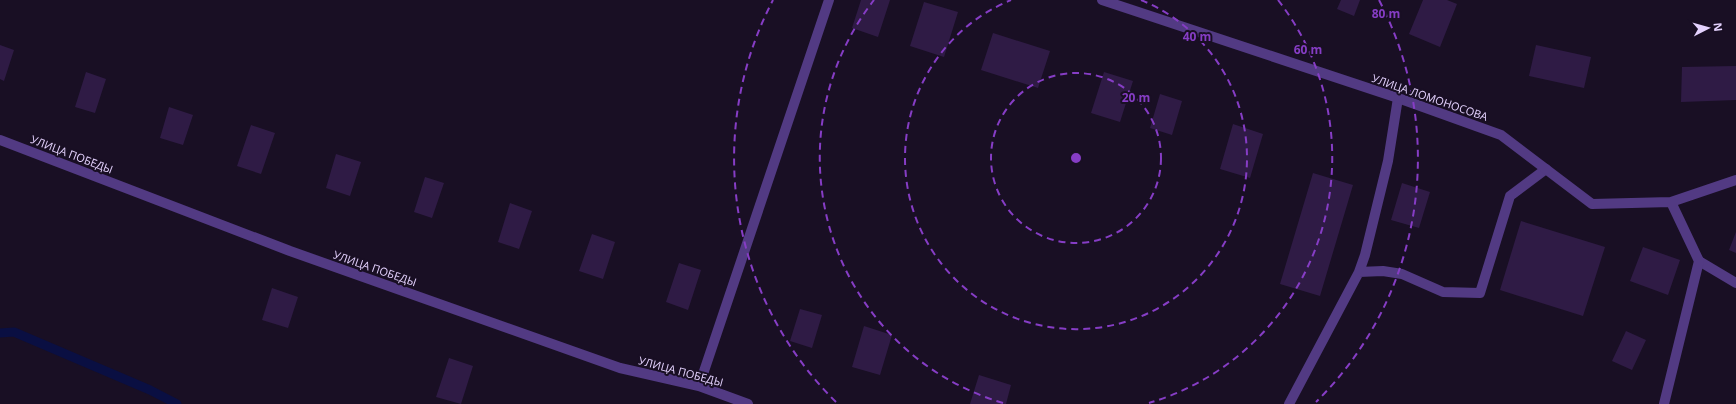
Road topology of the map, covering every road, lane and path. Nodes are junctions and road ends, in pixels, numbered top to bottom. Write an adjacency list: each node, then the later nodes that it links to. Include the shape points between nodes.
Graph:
1 (829, 0): 11 (street)
2 (1102, 0): 3 (street, УЛИЦА ЛОМОНОСОВА)
3 (1398, 98): 5 (street, УЛИЦА ЛОМОНОСОВА, via 1501,135); 9 (street, via 1388,161)
4 (0, 140): 11 (street, УЛИЦА ПОБЕДЫ, via 290,251 620,368)
5 (1546, 169): 7 (street, УЛИЦА ЛОМОНОСОВА, via 1592,204); 9 (street, via 1510,196 1480,293 1442,292 1402,274 1383,271)
6 (1736, 180): 7 (street, УЛИЦА ЛОМОНОСОВА)
7 (1671, 202): 8 (street)
8 (1698, 261): 10 (street); 14 (street)
9 (1359, 272): 13 (street)
10 (1736, 283)
11 (699, 386): 12 (street, УЛИЦА ПОБЕДЫ)
12 (748, 404)
13 (1289, 404)
14 (1664, 404)

